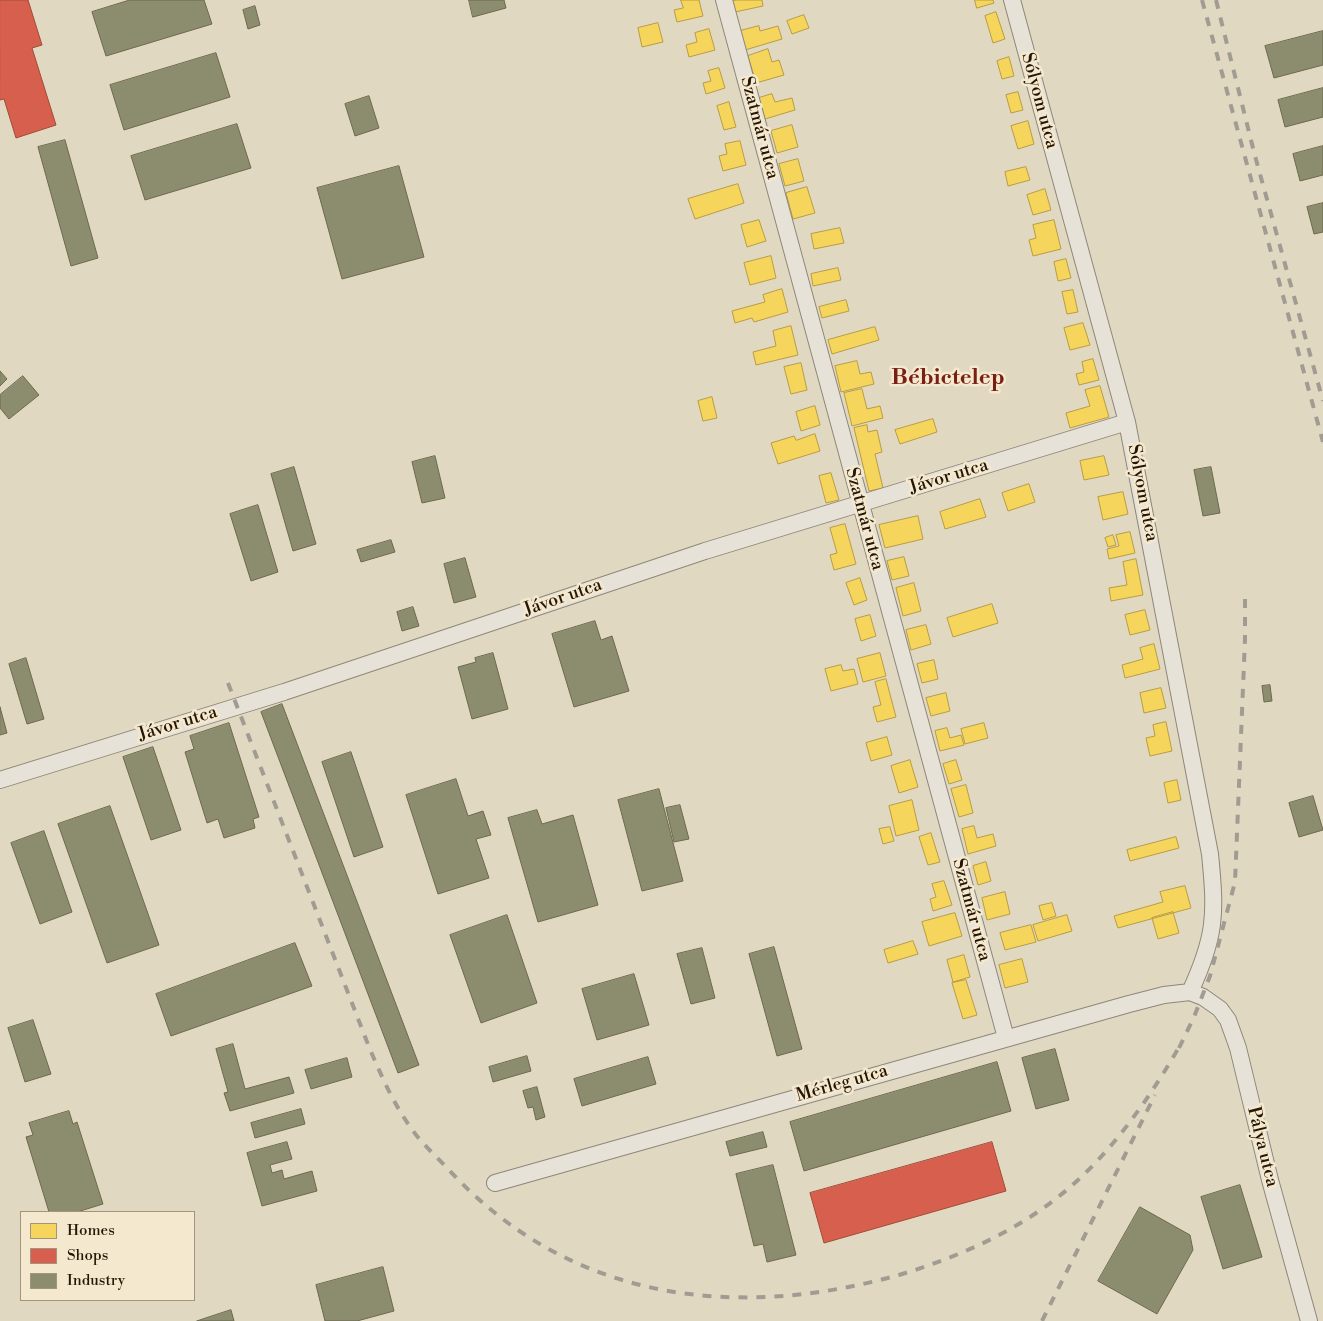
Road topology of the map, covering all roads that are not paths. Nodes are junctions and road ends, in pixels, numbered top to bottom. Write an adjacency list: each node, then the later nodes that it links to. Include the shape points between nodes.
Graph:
1 (724, 0): 4 (street, Szatmár utca)
2 (1012, 0): 3 (street, Sólyom utca)
3 (1128, 422): 4 (street, Jávor utca); 6 (street, Sólyom utca, via 1214,888 1213,931)
4 (860, 505): 5 (street, Jávor utca, via 705,551 284,692); 7 (street, Szatmár utca)
5 (0, 780)
6 (1190, 992): 7 (street, Mérleg utca, via 1164,995); 9 (street, Pálya utca, via 1220,1009 1234,1031 1272,1189)
7 (1006, 1038): 8 (street, Mérleg utca)
8 (495, 1183)
9 (1309, 1321)

